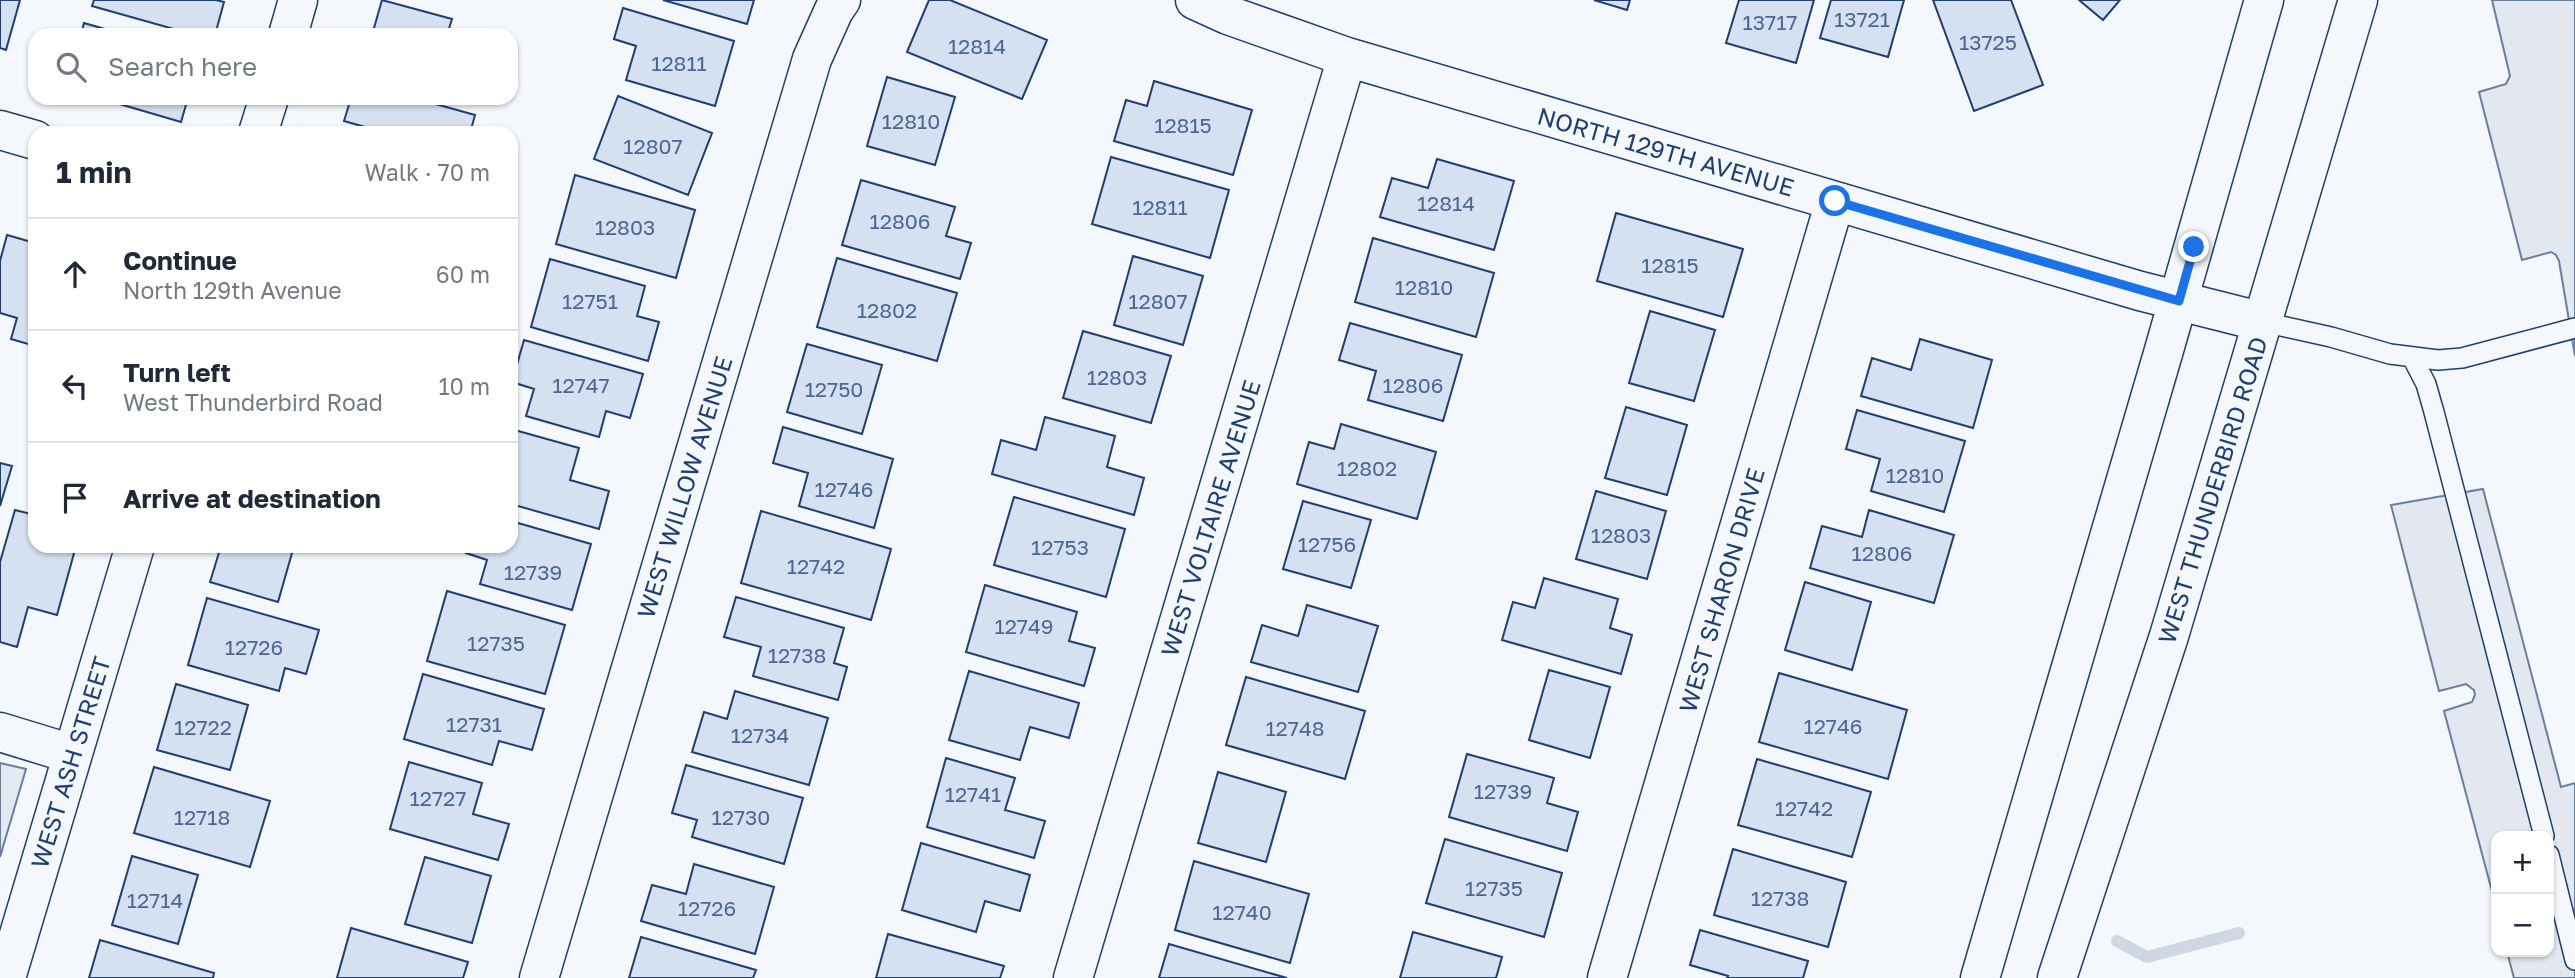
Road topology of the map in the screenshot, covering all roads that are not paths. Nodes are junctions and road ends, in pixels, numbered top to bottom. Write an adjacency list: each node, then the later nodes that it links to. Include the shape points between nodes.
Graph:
1 (298, 0): 6 (street)
2 (841, 0): 24 (street, WEST WILLOW AVENUE, via 812,59)
3 (1195, 0): 7 (street, NORTH 129TH AVENUE)
4 (2264, 0): 13 (street)
5 (2358, 0): 14 (street, WEST THUNDERBIRD ROAD)
6 (290, 28)
7 (1347, 57): 12 (street, NORTH 129TH AVENUE); 25 (street, WEST VOLTAIRE AVENUE)
8 (267, 105): 9 (street)
9 (260, 126)
10 (0, 130): 11 (street)
11 (28, 139)
12 (1835, 201): 13 (street, NORTH 129TH AVENUE); 26 (street, WEST SHARON DRIVE)
13 (2179, 301): 14 (street, NORTH 129TH AVENUE); 27 (street)
14 (2263, 322): 16 (lane); 28 (street, WEST THUNDERBIRD ROAD, via 2169,636)
15 (2575, 328): 16 (lane, via 2462,358)
16 (2413, 359): 20 (lane, via 2434,412)
17 (133, 553): 19 (street, WEST ASH STREET)
18 (0, 732): 19 (street)
19 (72, 754): 23 (street, WEST ASH STREET)
20 (2543, 831)
21 (2554, 875): 22 (lane)
22 (2575, 960)
23 (6, 978)
24 (539, 978)
25 (1073, 978)
26 (1607, 978)
27 (1980, 978)
28 (2057, 978)

